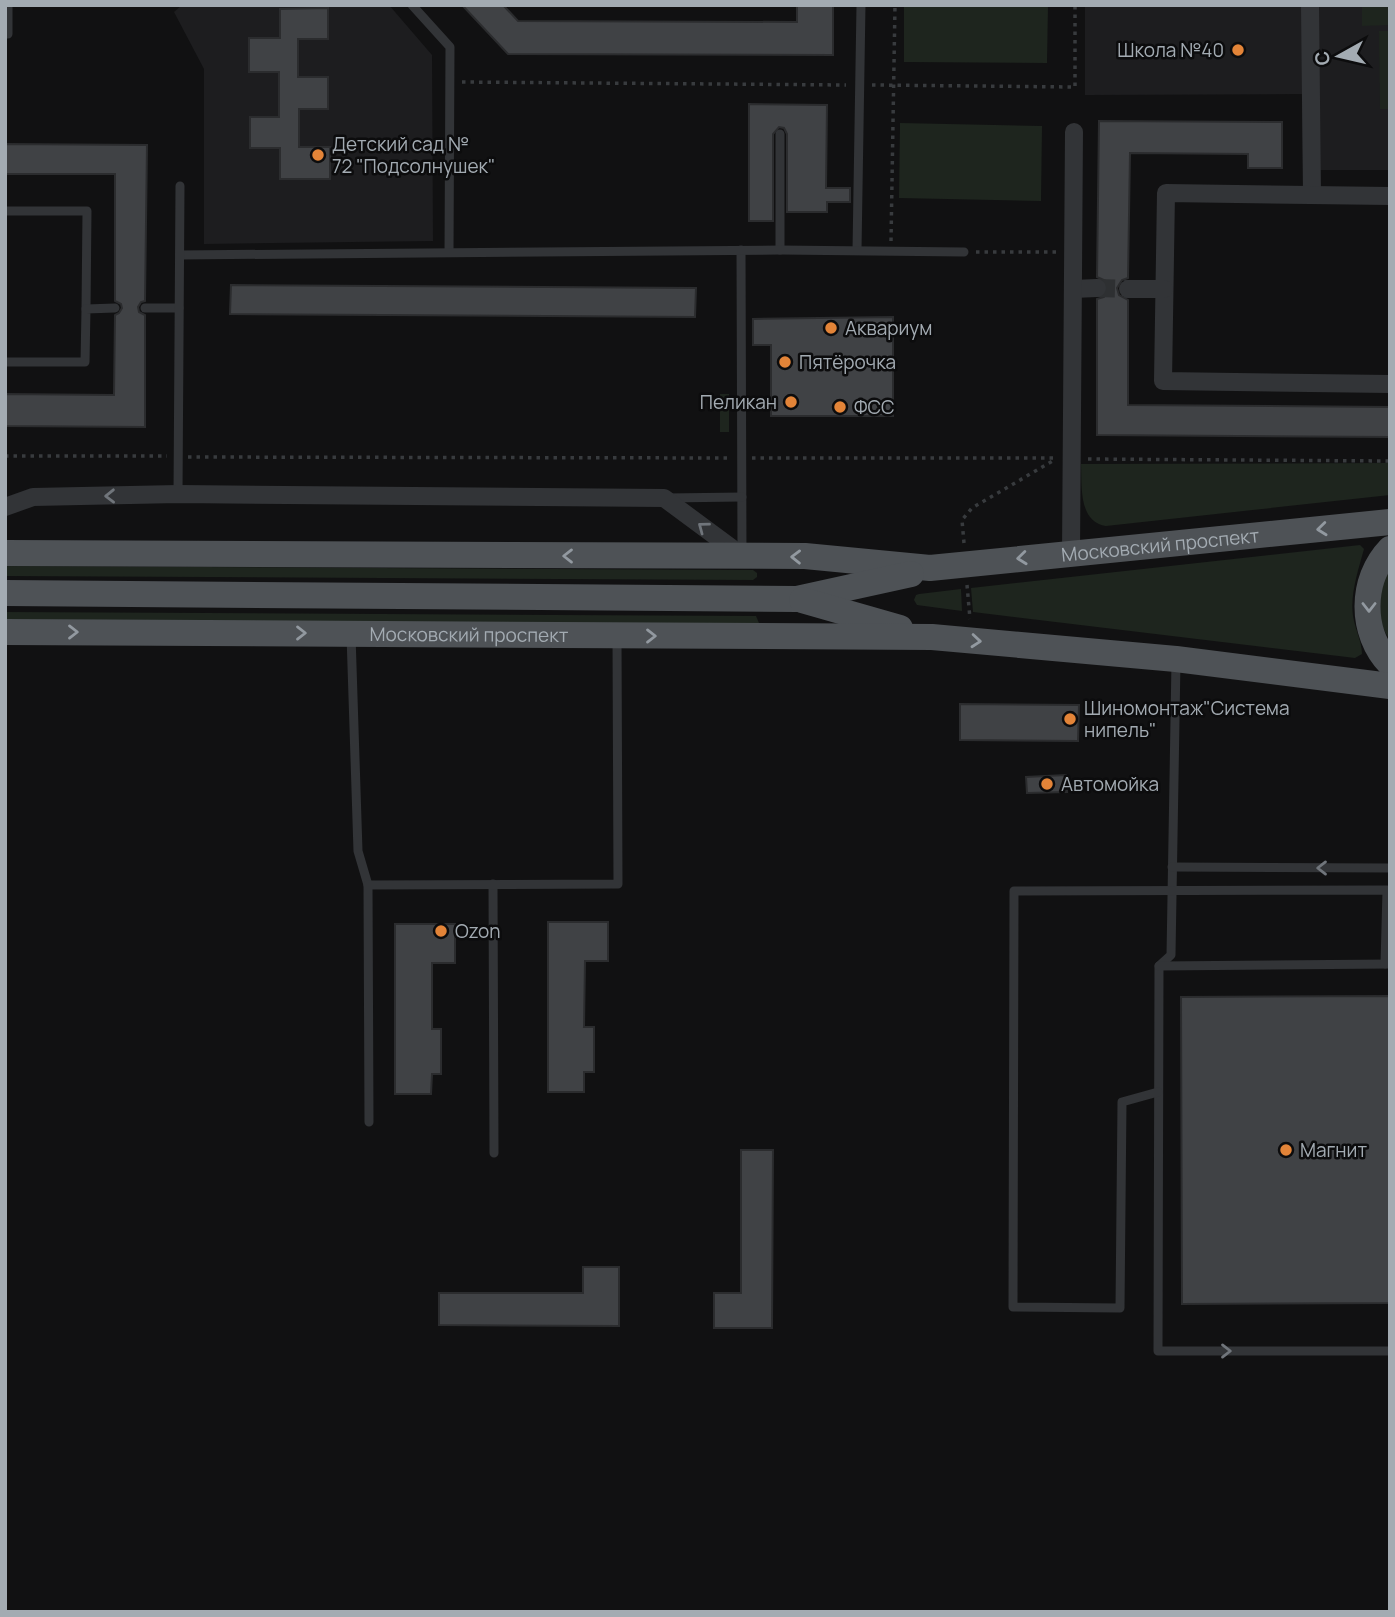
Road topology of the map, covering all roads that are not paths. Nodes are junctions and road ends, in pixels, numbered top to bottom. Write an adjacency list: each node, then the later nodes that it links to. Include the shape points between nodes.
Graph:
1 (8, 5): 5 (lane)
2 (412, 5): 15 (lane, via 450,47)
3 (861, 5): 14 (lane)
4 (1310, 5): 9 (street)
5 (5, 34)
6 (1074, 132): 19 (street)
7 (780, 134): 13 (lane)
8 (180, 186): 17 (lane)
9 (1312, 195): 10 (street); 21 (street, via 1166,193)
10 (1390, 196)
11 (5, 211): 25 (lane, via 87,211)
12 (741, 250): 13 (lane); 15 (lane); 30 (lane)
13 (780, 250): 14 (lane)
14 (857, 250): 16 (lane)
15 (449, 252): 17 (lane)
16 (964, 252)
17 (180, 255): 24 (lane)
18 (1097, 288): 19 (street)
19 (1073, 289): 35 (street)
20 (1128, 289): 21 (street)
21 (1164, 289): 27 (street, via 1163,381)
22 (115, 308): 25 (lane)
23 (145, 308): 24 (lane)
24 (179, 308): 28 (lane)
25 (86, 309): 26 (lane, via 85,362)
26 (5, 362)
27 (1390, 384)
28 (178, 495): 29 (street); 31 (street, one-way to 31, via 33,497)
29 (664, 498): 30 (lane); 36 (street, one-way to 29)
30 (742, 498): 36 (lane)
31 (5, 507)
32 (1390, 522): 35 (main road, Московский проспект, one-way to 35)
33 (1390, 549): 45 (main road, one-way to 45, via 1380,559 1367,605 1377,651)
34 (5, 553): 36 (main road, Московский проспект, one-way to 34)
35 (1070, 554): 37 (main road, Московский проспект, one-way to 37)
36 (742, 556): 37 (main road, Московский проспект, one-way to 36, via 805,556)
37 (921, 571): 39 (main road, Московский проспект); 42 (main road, via 887,592 888,607 898,621)
38 (5, 593): 39 (main road, Московский проспект)
39 (797, 599): 42 (main road, Московский проспект)
40 (5, 632): 41 (main road, Московский проспект, one-way to 41)
41 (351, 634): 43 (main road, Московский проспект); 50 (lane, via 358,851)
42 (924, 635): 43 (main road, Московский проспект, one-way to 42); 44 (main road, Московский проспект, one-way to 44)
43 (617, 636): 49 (lane, via 618,884)
44 (1176, 659): 46 (main road, Московский проспект); 47 (lane)
45 (1390, 664)
46 (1390, 686)
47 (1172, 867): 48 (lane, one-way to 47); 51 (lane)
48 (1390, 868)
49 (492, 884): 50 (lane); 56 (lane)
50 (368, 885): 55 (lane)
51 (1172, 891): 52 (lane, via 1387,890); 53 (lane, via 1171,955); 54 (lane, via 1014,891 1013,1307 1120,1308 1122,1102)
52 (1388, 964): 53 (lane)
53 (1159, 966): 54 (lane)
54 (1158, 1093): 57 (lane, one-way to 57, via 1158,1352)
55 (369, 1122)
56 (494, 1153)
57 (1390, 1351)

